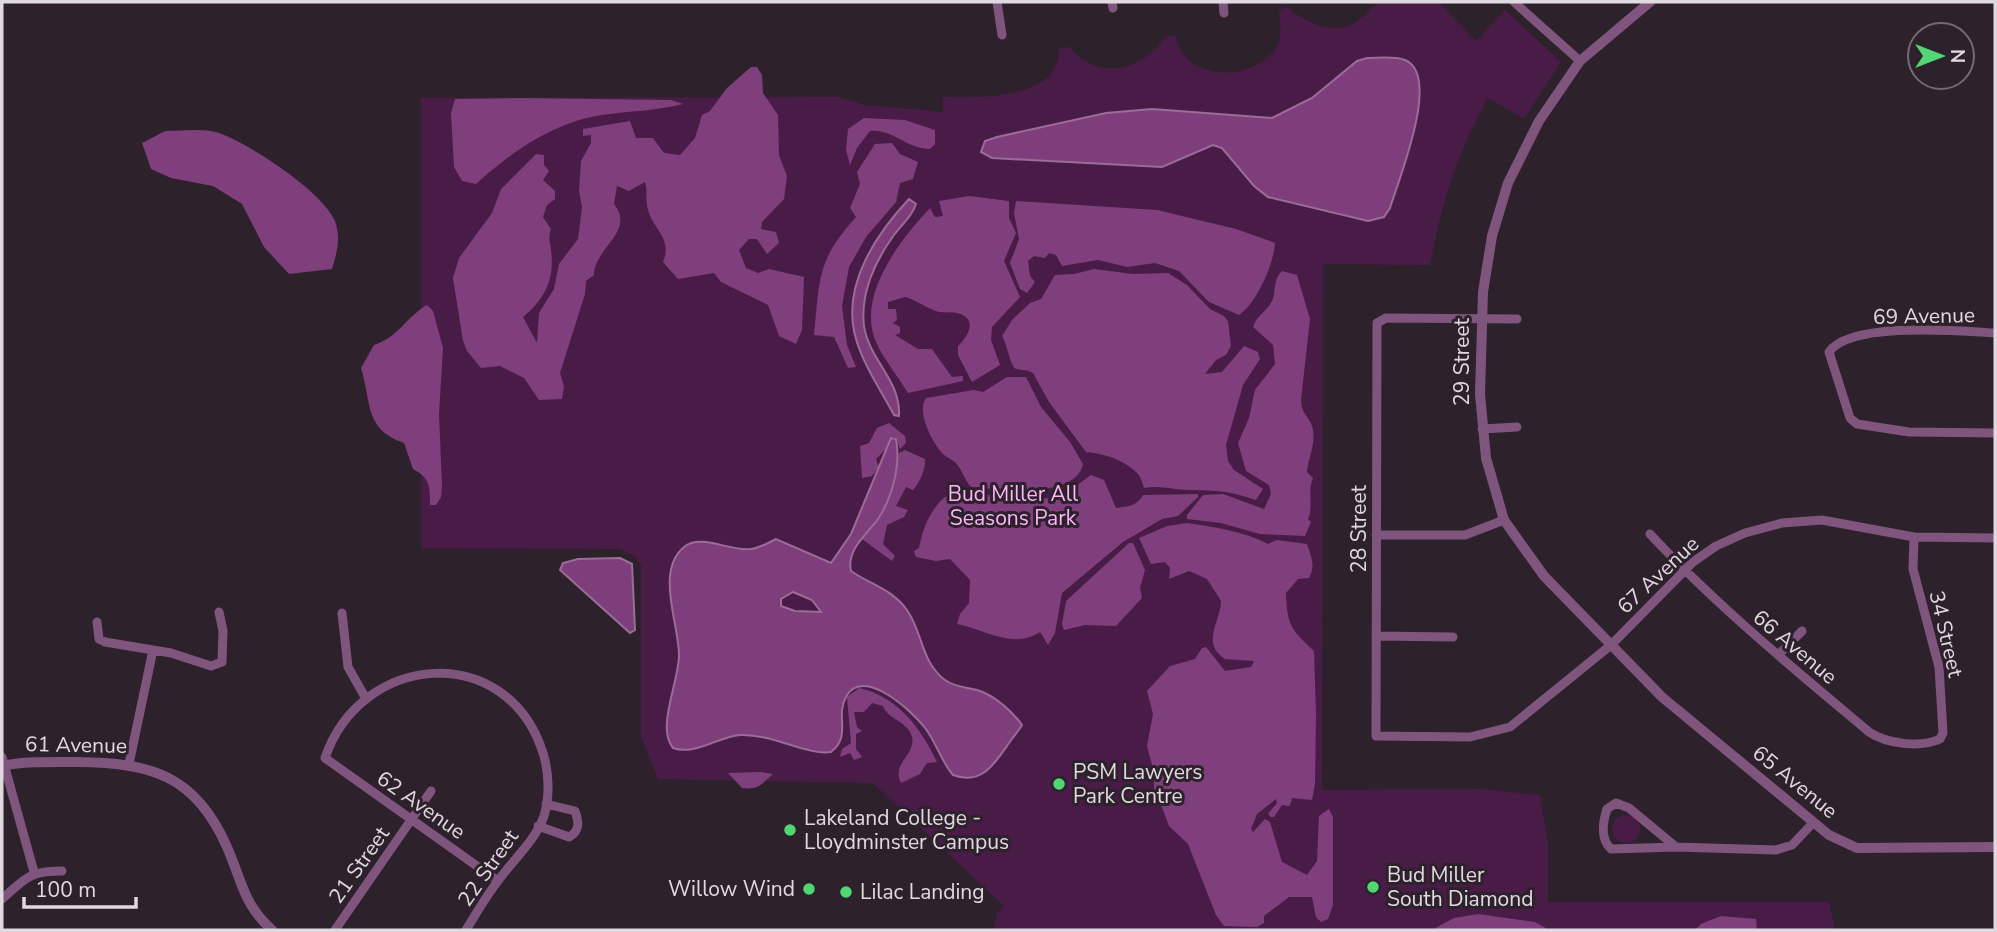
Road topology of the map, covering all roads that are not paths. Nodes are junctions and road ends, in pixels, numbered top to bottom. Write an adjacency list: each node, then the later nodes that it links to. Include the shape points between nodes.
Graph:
1 (998, 2): 6 (street)
2 (1223, 2): 5 (street)
3 (1514, 2): 7 (street)
4 (1650, 2): 7 (street, 29 Street)
5 (1224, 13)
6 (1002, 35)
7 (1580, 61): 8 (street, 29 Street, via 1539,121 1508,183 1486,266)
8 (1481, 319): 9 (street); 12 (street, 29 Street); 16 (street, 28 Street, via 1386,318 1377,323)
9 (1517, 319)
10 (1995, 332): 13 (street, 69 Avenue, via 1906,331 1857,336 1829,352 1850,418 1857,424 1909,432)
11 (1517, 427): 12 (street)
12 (1482, 429): 14 (street, 29 Street)
13 (1995, 433)
14 (1504, 520): 16 (street, via 1465,535); 26 (street, 29 Street, via 1544,576)
15 (1650, 534): 19 (street, 66 Avenue)
16 (1376, 535): 24 (street, 28 Street)
17 (1914, 537): 18 (street, 67 Avenue); 19 (street, 67 Avenue, via 1842,522 1782,523 1716,546); 31 (street, 34 Street, via 1913,569 1942,686)
18 (1995, 538)
19 (1683, 570): 26 (street, 67 Avenue); 28 (street, 66 Avenue)
20 (219, 612): 27 (street, via 224,652 217,666)
21 (342, 613): 29 (street, via 348,667)
22 (97, 622): 27 (street, via 99,639 105,642)
23 (1802, 631): 28 (street)
24 (1376, 636): 25 (street); 30 (street, 28 Street)
25 (1453, 637)
26 (1611, 645): 30 (street, 67 Avenue, via 1519,722 1501,730 1470,737); 37 (street, 65 Avenue, via 1662,697)
27 (153, 650): 33 (street)
28 (1779, 654): 31 (street, 66 Avenue, via 1879,738 1920,743)
29 (365, 697): 35 (street, 22 Street, via 399,680 425,674 460,675 492,687 534,729 547,772); 36 (street, 62 Avenue, via 325,758)
30 (1376, 736)
31 (1940, 739)
32 (2, 763): 33 (street, 61 Avenue); 42 (street)
33 (129, 764): 45 (street, 61 Avenue, via 158,772 195,797 220,831 248,903)
34 (431, 791): 36 (street, 21 Street)
35 (546, 804): 38 (street, 22 Street); 38 (street, via 575,811 577,829 569,837)
36 (412, 820): 43 (street, 62 Avenue); 46 (street, 21 Street)
37 (1812, 824): 39 (street, via 1792,845 1776,850); 40 (street, 65 Avenue, via 1857,848)
38 (538, 826): 43 (street, 22 Street)
39 (1676, 847): 39 (street, via 1629,808 1616,803 1607,809 1604,837 1611,849)
40 (1995, 847)
41 (62, 871): 42 (street)
42 (34, 872): 44 (street)
43 (498, 881): 47 (street, 22 Street)
44 (2, 899)
45 (272, 930)
46 (335, 930)
47 (466, 930)

